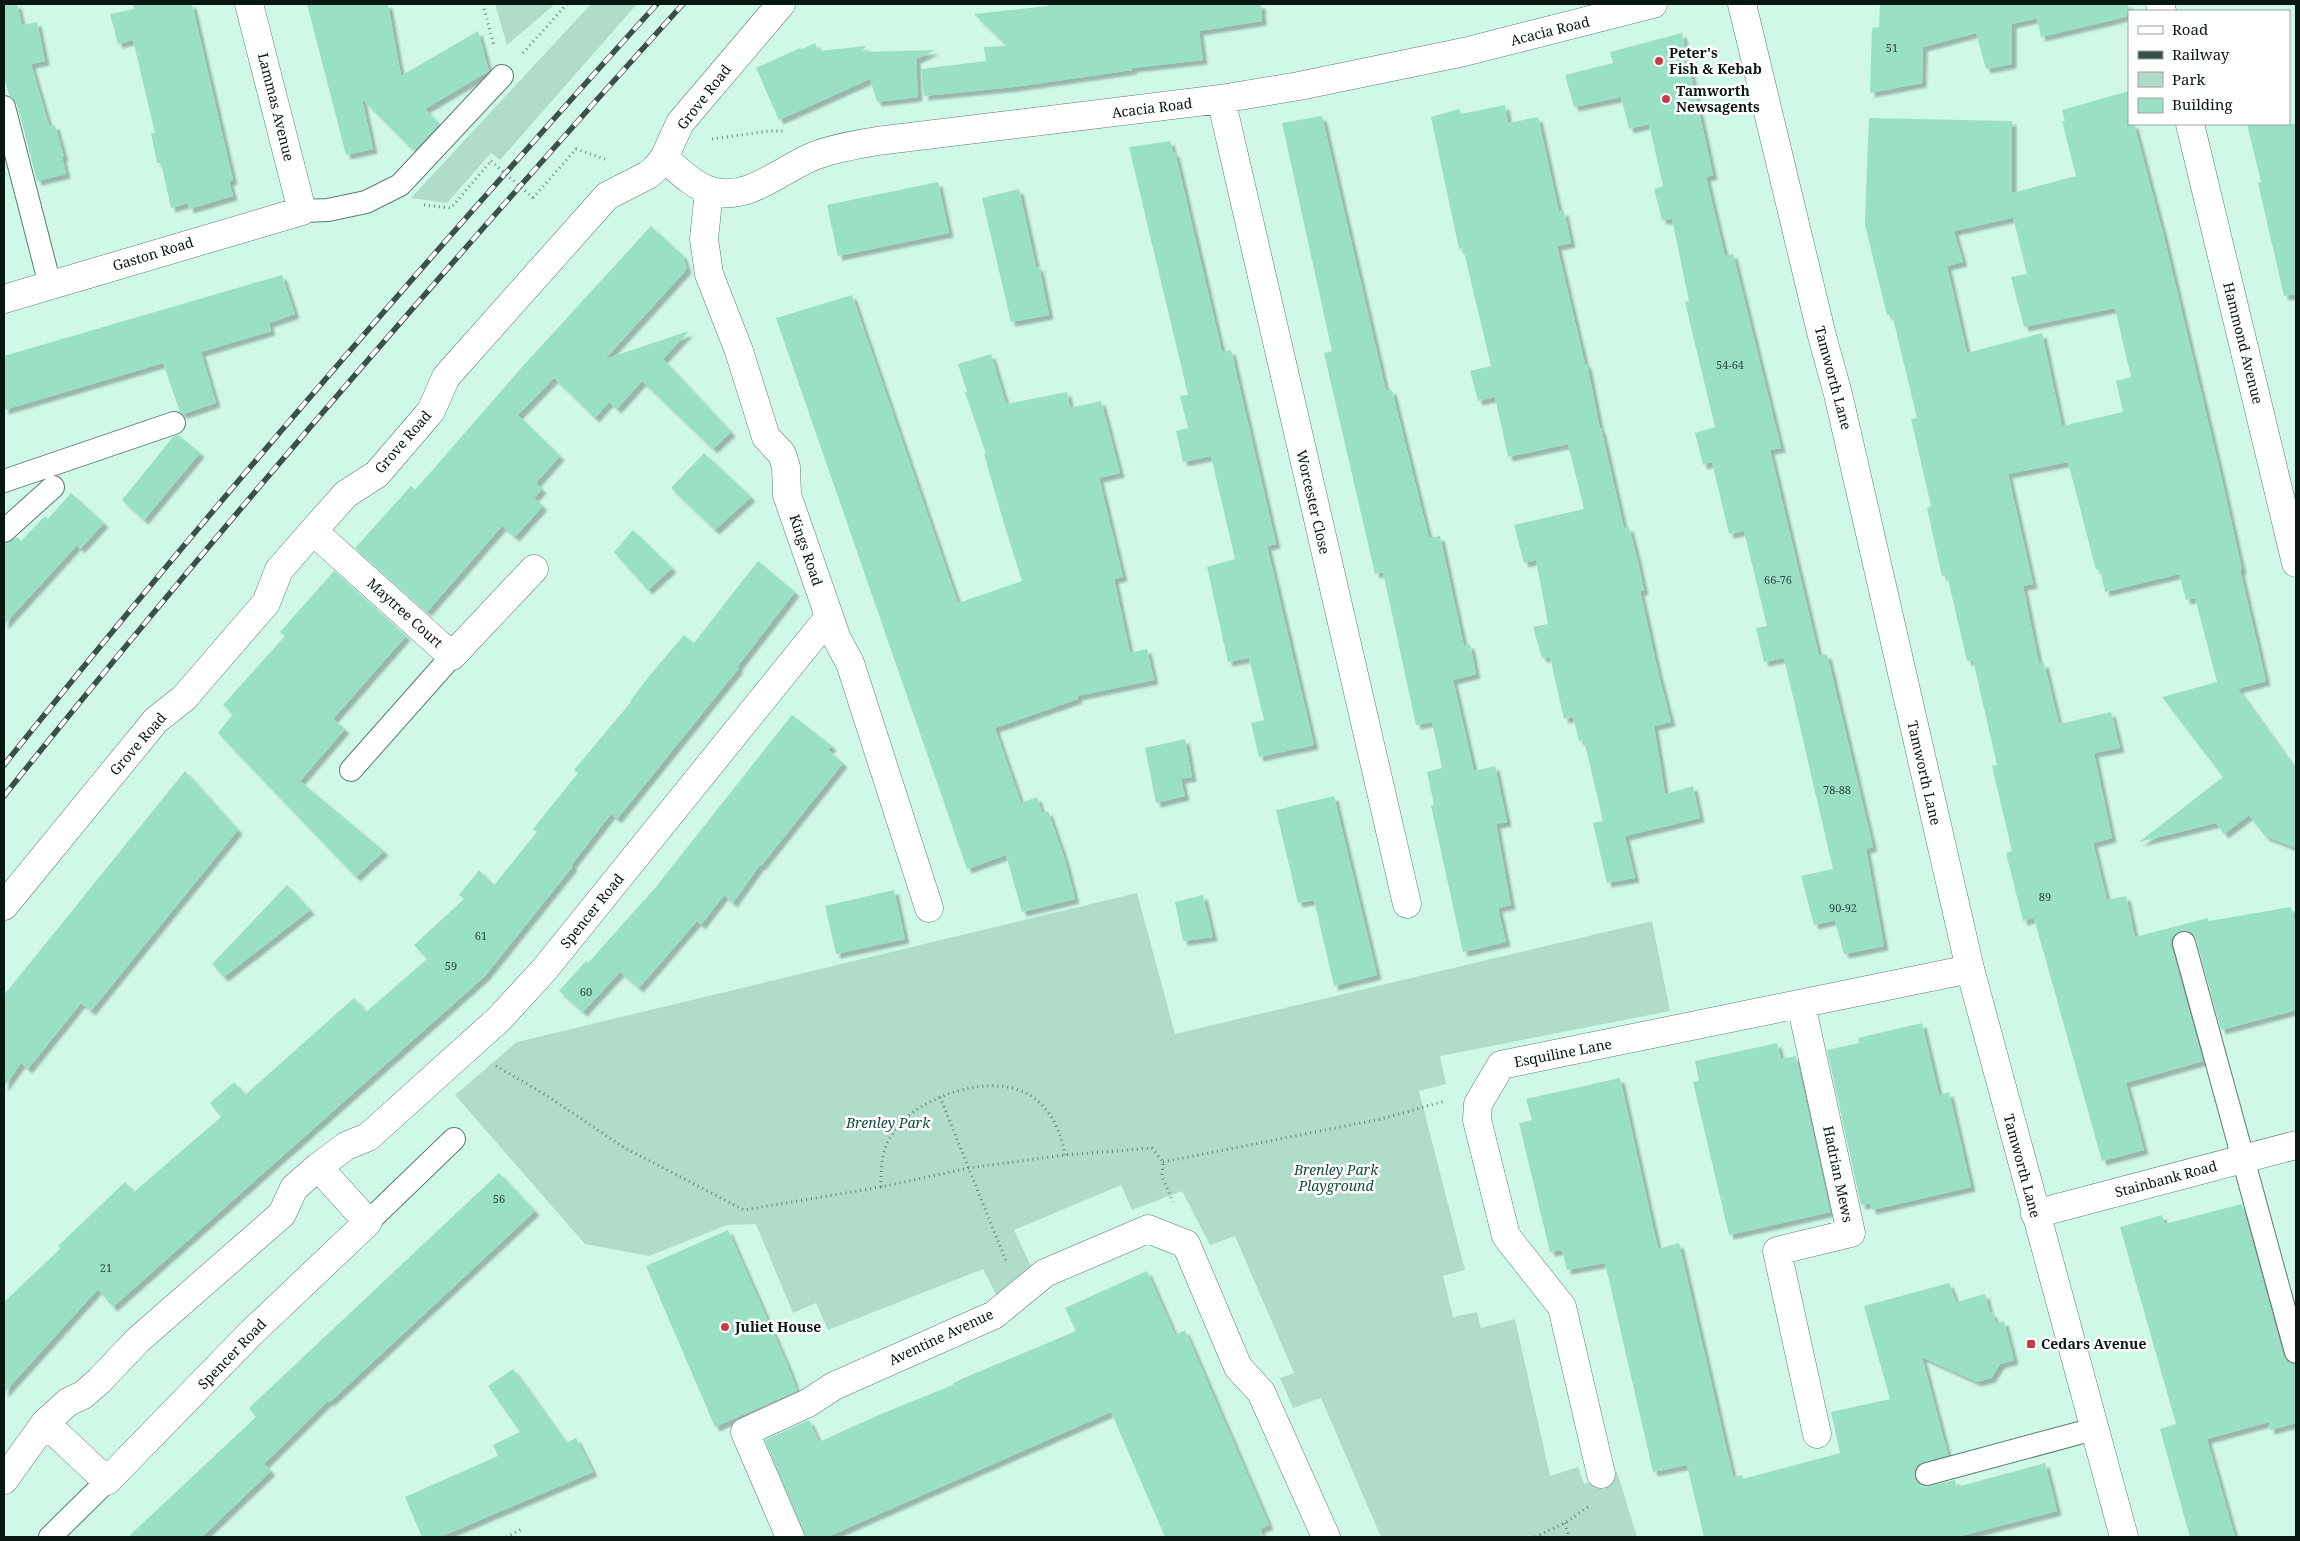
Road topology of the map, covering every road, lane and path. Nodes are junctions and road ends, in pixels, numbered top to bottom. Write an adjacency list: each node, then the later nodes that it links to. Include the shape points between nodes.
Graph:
1 (249, 4): 17 (street, Lammas Avenue)
2 (483, 4): 7 (path)
3 (567, 4): 7 (path)
4 (781, 4): 13 (street, Grove Road, via 680,123)
5 (1653, 4): 8 (street, Acacia Road, via 1464,52)
6 (1742, 4): 34 (street, Tamworth Lane, via 1838,394)
7 (502, 76): 17 (lane, via 400,185 366,202 328,210)
8 (1221, 99): 15 (street, Acacia Road, via 840,147 811,157 746,191 728,194); 30 (street, Worcester Close)
9 (4, 108): 18 (lane)
10 (2190, 125): 25 (street, Hammond Avenue)
11 (791, 131): 12 (path)
12 (710, 139)
13 (664, 158): 15 (street); 24 (street, Grove Road, via 648,175 607,196 446,377 431,411 377,474 346,494)
14 (612, 162): 16 (path, bridge, via 576,149 532,198 491,161)
15 (709, 191): 27 (street, Kings Road, via 704,239 709,274 739,351 766,437 782,454 787,495)
16 (451, 208)
17 (302, 210): 18 (street, Gaston Road)
18 (50, 284): 19 (street, Gaston Road)
19 (4, 299)
20 (174, 423): 21 (lane)
21 (4, 481)
22 (53, 487): 23 (lane)
23 (4, 531)
24 (313, 531): 28 (street, Maytree Court); 31 (street, Grove Road, via 279,570 266,604 184,698 156,720)
25 (2296, 563)
26 (534, 569): 28 (street, Maytree Court)
27 (829, 618): 32 (street, Kings Road, via 850,663); 44 (street, Spencer Road, via 522,996 368,1137 346,1146)
28 (452, 656): 29 (lane)
29 (351, 770)
30 (1407, 904)
31 (4, 906)
32 (929, 908)
33 (2184, 943): 42 (lane)
34 (1970, 969): 35 (street, Esquiline Lane); 47 (street, Tamworth Lane)
35 (1801, 1004): 38 (street, Esquiline Lane, via 1501,1065); 54 (street, Hadrian Mews, via 1851,1233 1777,1251)
36 (499, 1068): 46 (path, via 623,1147 744,1210)
37 (940, 1097): 41 (path, via 988,1085 1023,1091 1038,1102 1061,1133); 45 (path); 46 (path, via 910,1113 890,1137 884,1152)
38 (1478, 1104): 43 (path, via 1452,1099 1381,1119); 55 (street, via 1477,1120 1506,1236 1562,1307)
39 (454, 1139): 48 (lane)
40 (2296, 1145): 42 (street, Stainbank Road)
41 (1064, 1155): 43 (path, via 1152,1148); 45 (path)
42 (2244, 1158): 47 (street, Stainbank Road); 51 (lane)
43 (1163, 1162): 49 (path, via 1162,1177 1174,1200)
44 (318, 1167): 48 (street); 52 (street, Spencer Road, via 294,1188 282,1214 138,1340 99,1381)
45 (968, 1168): 46 (path); 50 (path)
46 (881, 1187)
47 (2035, 1214): 53 (street, Tamworth Lane)
48 (368, 1222): 58 (street, Spencer Road, via 250,1334)
49 (1162, 1235): 50 (street, Aventine Avenue, via 1148,1229 1045,1273); 64 (street, Aventine Avenue, via 1186,1244 1238,1367 1261,1392)
50 (1020, 1292): 63 (street, Aventine Avenue, via 994,1315 834,1386 808,1403 745,1432)
51 (2296, 1352)
52 (45, 1423): 57 (street, Spencer Road); 58 (street)
53 (2094, 1429): 56 (lane); 67 (street, Tamworth Lane)
54 (1817, 1434)
55 (1601, 1474): 59 (path, via 1604,1496)
56 (1927, 1474)
57 (4, 1480)
58 (107, 1481): 61 (lane)
59 (1564, 1523): 65 (path); 66 (path)
60 (522, 1529): 62 (path)
61 (50, 1537)
62 (506, 1537)
63 (790, 1537)
64 (1326, 1537)
65 (1535, 1537)
66 (1569, 1537)
67 (2124, 1537)

